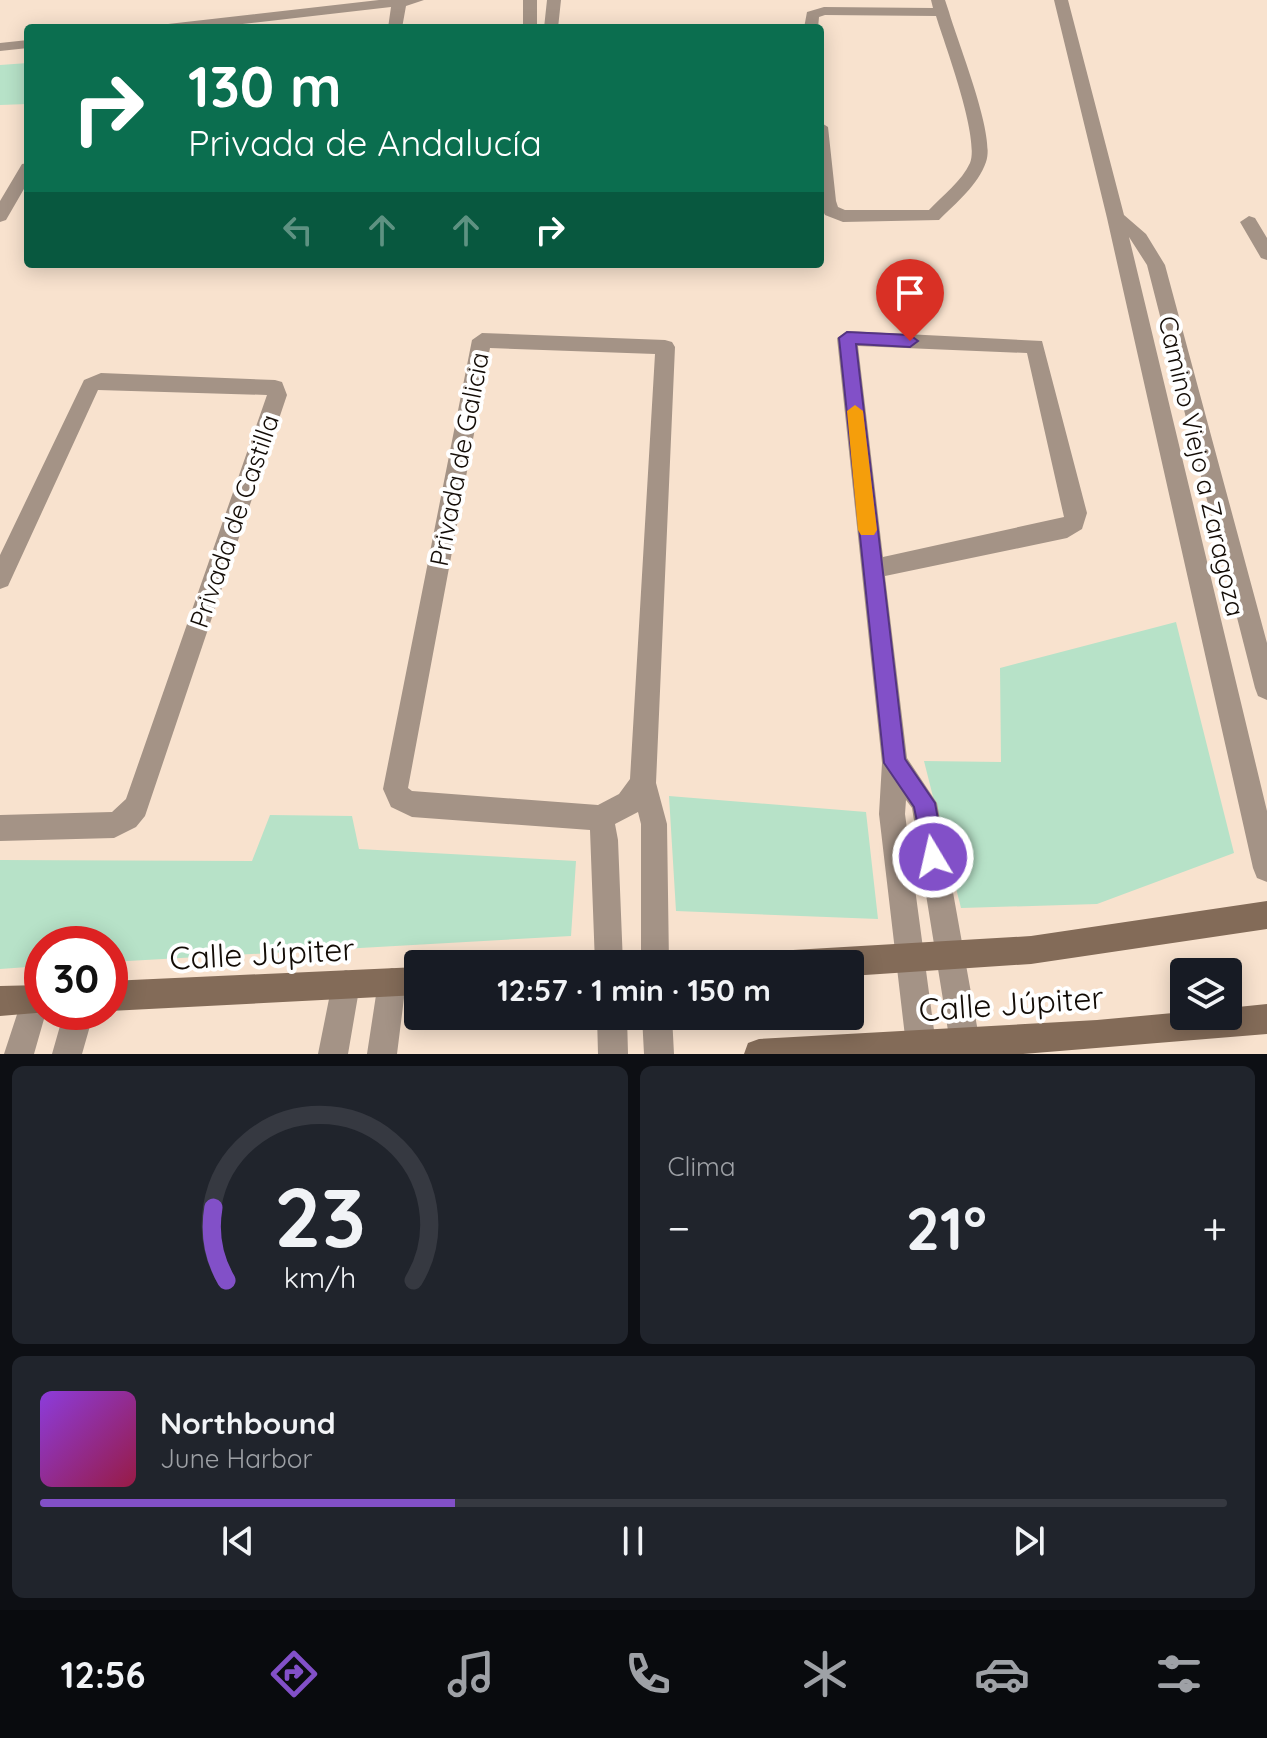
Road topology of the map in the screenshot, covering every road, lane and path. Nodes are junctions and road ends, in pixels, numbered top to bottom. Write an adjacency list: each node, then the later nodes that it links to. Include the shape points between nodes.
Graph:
1 (417, 0): 4 (street)
2 (1061, 0): 21 (street, Camino Viejo a Zaragoza)
3 (244, 1): 10 (street)
4 (399, 2): 10 (street, via 375,10); 13 (street)
5 (224, 3): 11 (street)
6 (530, 4): 7 (street)
7 (554, 4): 14 (street)
8 (922, 6): 9 (street); 15 (street, via 824,11 812,15)
9 (942, 12): 18 (street, via 981,149 966,182 938,213 924,218 843,216 831,211)
10 (245, 19): 11 (street)
11 (222, 22): 12 (street)
12 (204, 24)
13 (396, 24)
14 (552, 24)
15 (811, 24)
16 (24, 44): 17 (street)
17 (0, 47)
18 (824, 169)
19 (24, 175): 20 (street)
20 (0, 216)
21 (1116, 218): 26 (street, Camino Viejo a Zaragoza, via 1147,243 1156,265); 31 (street, Camino Viejo a Zaragoza)
22 (1249, 222): 23 (street)
23 (1267, 254)
24 (872, 569): 24 (street, via 847,338 1035,346 1074,522 1067,528); 27 (street)
25 (0, 579): 30 (street, Privada de Castilla, via 91,385 101,381 275,388 277,395 136,807 114,825)
26 (1267, 688)
27 (895, 763): 35 (street, via 924,803); 36 (street, via 892,814)
28 (643, 783): 29 (street, via 628,803); 29 (street, Privada de Galicia, via 665,347 482,340 396,794 412,804); 34 (street, Privada de Galicia, via 654,824)
29 (600, 818): 33 (street)
30 (0, 828)
31 (1267, 868)
32 (1267, 915): 35 (main road, Calle Júpiter)
33 (609, 950)
34 (655, 950)
35 (948, 958): 36 (main road, Calle Júpiter); 49 (street)
36 (909, 959): 37 (main road, Calle Júpiter); 50 (street)
37 (864, 961)
38 (404, 982): 39 (main road, Calle Júpiter)
39 (346, 984): 41 (main road, Calle Júpiter); 53 (street)
40 (404, 985): 54 (street)
41 (128, 995)
42 (24, 1000): 43 (main road)
43 (0, 1001)
44 (1267, 1019): 49 (main road, Calle Júpiter)
45 (28, 1030): 51 (street)
46 (74, 1030): 52 (street)
47 (612, 1030): 55 (street)
48 (658, 1030): 56 (street)
49 (965, 1043): 50 (main road, Calle Júpiter)
50 (921, 1045): 57 (main road, Calle Júpiter)
51 (19, 1054)
52 (67, 1054)
53 (333, 1054)
54 (382, 1054)
55 (613, 1054)
56 (659, 1054)
57 (759, 1054)

